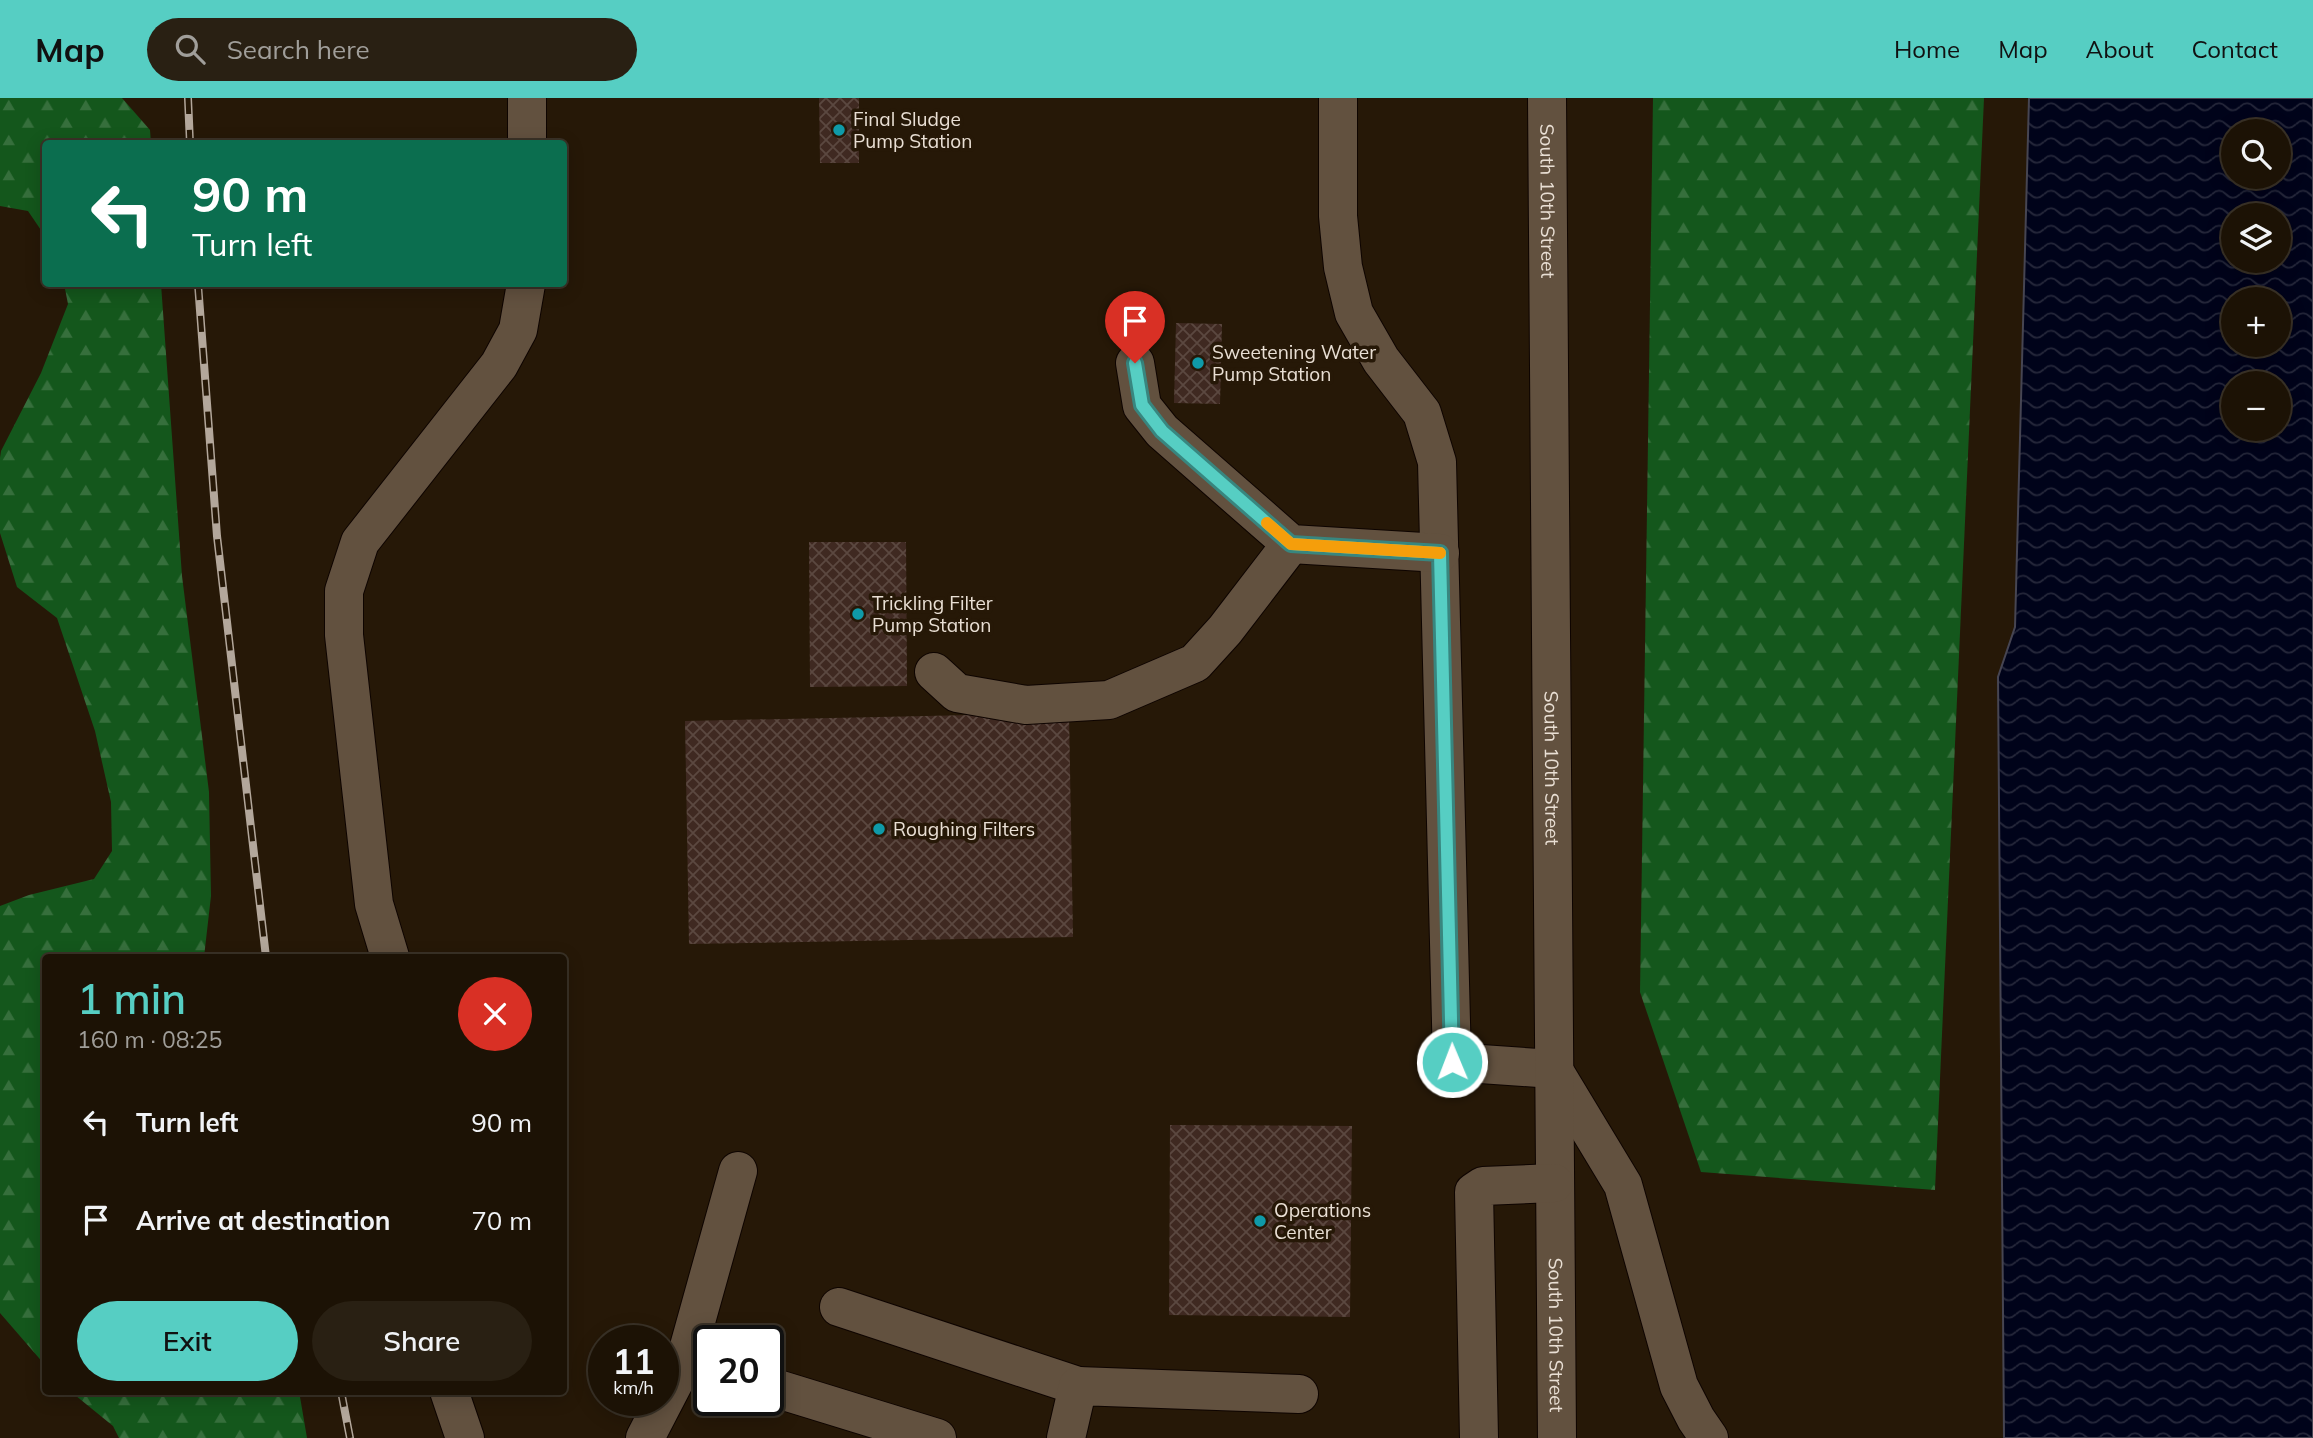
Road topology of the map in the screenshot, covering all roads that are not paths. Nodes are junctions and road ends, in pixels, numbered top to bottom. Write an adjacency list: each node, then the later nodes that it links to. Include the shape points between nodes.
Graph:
1 (527, 98): 4 (street)
2 (1338, 98): 8 (street, via 1343,267 1354,313 1381,360 1422,413 1437,462)
3 (1547, 98): 11 (street, South 10th Street)
4 (527, 140)
5 (525, 287): 10 (street, via 518,330 499,365 360,542 345,591 344,635 374,904)
6 (1135, 363): 7 (street, via 1142,405 1162,431)
7 (1291, 544): 8 (street); 9 (street, via 1195,663 1109,700 1026,705 957,692)
8 (1440, 553): 11 (street, via 1452,1062)
9 (934, 672)
10 (389, 954)
11 (1553, 1069): 13 (street, South 10th Street); 27 (street, via 1623,1185 1679,1386)
12 (738, 1171): 15 (street)
13 (1554, 1183): 25 (street, via 1483,1186 1474,1192); 26 (street, South 10th Street)
14 (839, 1307): 17 (street)
15 (705, 1325)
16 (693, 1371): 22 (street)
17 (1078, 1386): 19 (street); 24 (street)
18 (784, 1391): 23 (street)
19 (1299, 1394)
20 (450, 1395): 21 (street)
21 (465, 1438)
22 (645, 1438)
23 (937, 1438)
24 (1066, 1438)
25 (1479, 1438)
26 (1557, 1438)
27 (1709, 1438)

